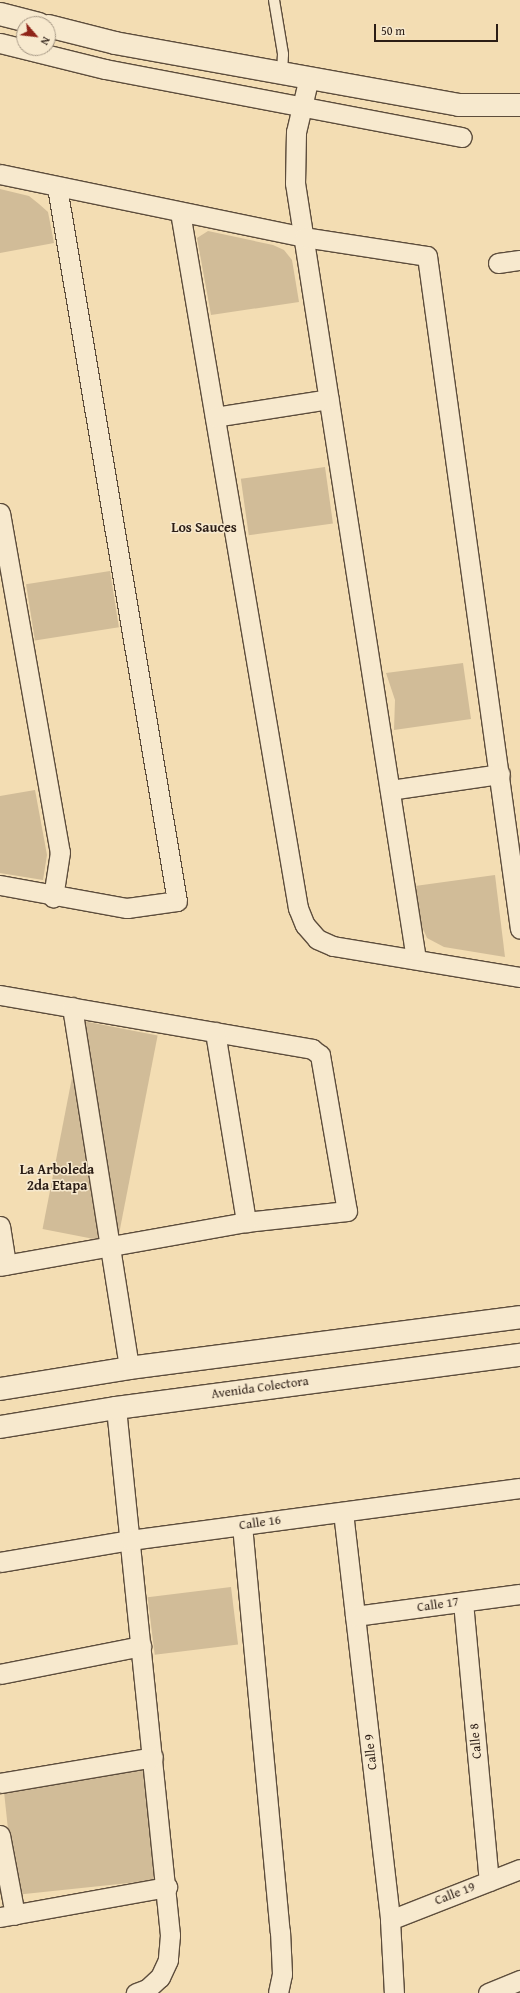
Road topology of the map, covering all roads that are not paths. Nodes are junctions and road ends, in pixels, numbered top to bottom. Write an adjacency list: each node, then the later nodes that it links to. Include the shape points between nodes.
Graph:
1 (274, 0): 6 (lane, via 283,54)
2 (0, 14): 3 (street)
3 (16, 18)
4 (56, 28): 6 (street, via 115,43)
5 (0, 43): 8 (street, via 105,69)
6 (282, 73): 7 (street)
7 (309, 77): 8 (street); 9 (street, via 459,105)
8 (302, 105): 10 (street); 14 (street, via 294,159)
9 (520, 105)
10 (462, 137)
11 (0, 174): 12 (street)
12 (57, 187): 13 (street); 23 (street, via 177,901 127,908)
13 (180, 212): 14 (street); 18 (street)
14 (304, 237): 17 (street); 20 (street, via 426,256)
15 (520, 260): 16 (street)
16 (498, 263)
17 (329, 399): 18 (street); 21 (street)
18 (215, 417): 25 (street, via 298,908 305,925 317,939 333,946)
19 (0, 513): 23 (street, via 60,852)
20 (500, 774): 21 (street); 24 (street)
21 (390, 790): 25 (street)
22 (0, 885): 23 (street)
23 (53, 897)
24 (520, 929)
25 (416, 959): 26 (street)
26 (520, 977)
27 (0, 995): 28 (street)
28 (72, 1007): 29 (street); 32 (street)
29 (215, 1032): 30 (street); 30 (street, via 312,1049 320,1055 346,1211)
30 (246, 1222): 32 (street)
31 (0, 1226): 33 (street)
32 (110, 1247): 33 (street); 36 (street)
33 (3, 1266)
34 (520, 1317): 36 (street)
35 (520, 1355): 38 (street, Avenida Colectora)
36 (129, 1368): 37 (street)
37 (0, 1389)
38 (116, 1408): 39 (street, Avenida Colectora); 43 (street)
39 (0, 1427)
40 (520, 1488): 41 (street, Calle 16)
41 (343, 1512): 42 (street, Calle 16); 47 (street, Calle 9)
42 (242, 1525): 43 (street, Calle 16); 60 (street, via 280,1931 282,1974)
43 (130, 1540): 44 (street, Calle 16); 48 (street)
44 (0, 1562)
45 (520, 1594): 46 (street, Calle 17)
46 (463, 1602): 47 (street, Calle 17); 54 (street, Calle 8)
47 (355, 1616): 57 (street, Calle 9)
48 (141, 1646): 49 (street); 50 (street)
49 (0, 1674)
50 (153, 1756): 51 (street); 55 (street)
51 (0, 1783)
52 (0, 1835): 56 (street)
53 (520, 1868): 54 (street, Calle 19)
54 (489, 1881): 57 (street, Calle 19)
55 (166, 1887): 56 (street); 59 (street, via 170,1936 168,1960 160,1977 147,1989)
56 (7, 1916)
57 (390, 1920): 61 (street, Calle 9)
58 (520, 1980): 62 (street)
59 (136, 1993)
60 (278, 1993)
61 (394, 1993)
62 (488, 1993)

